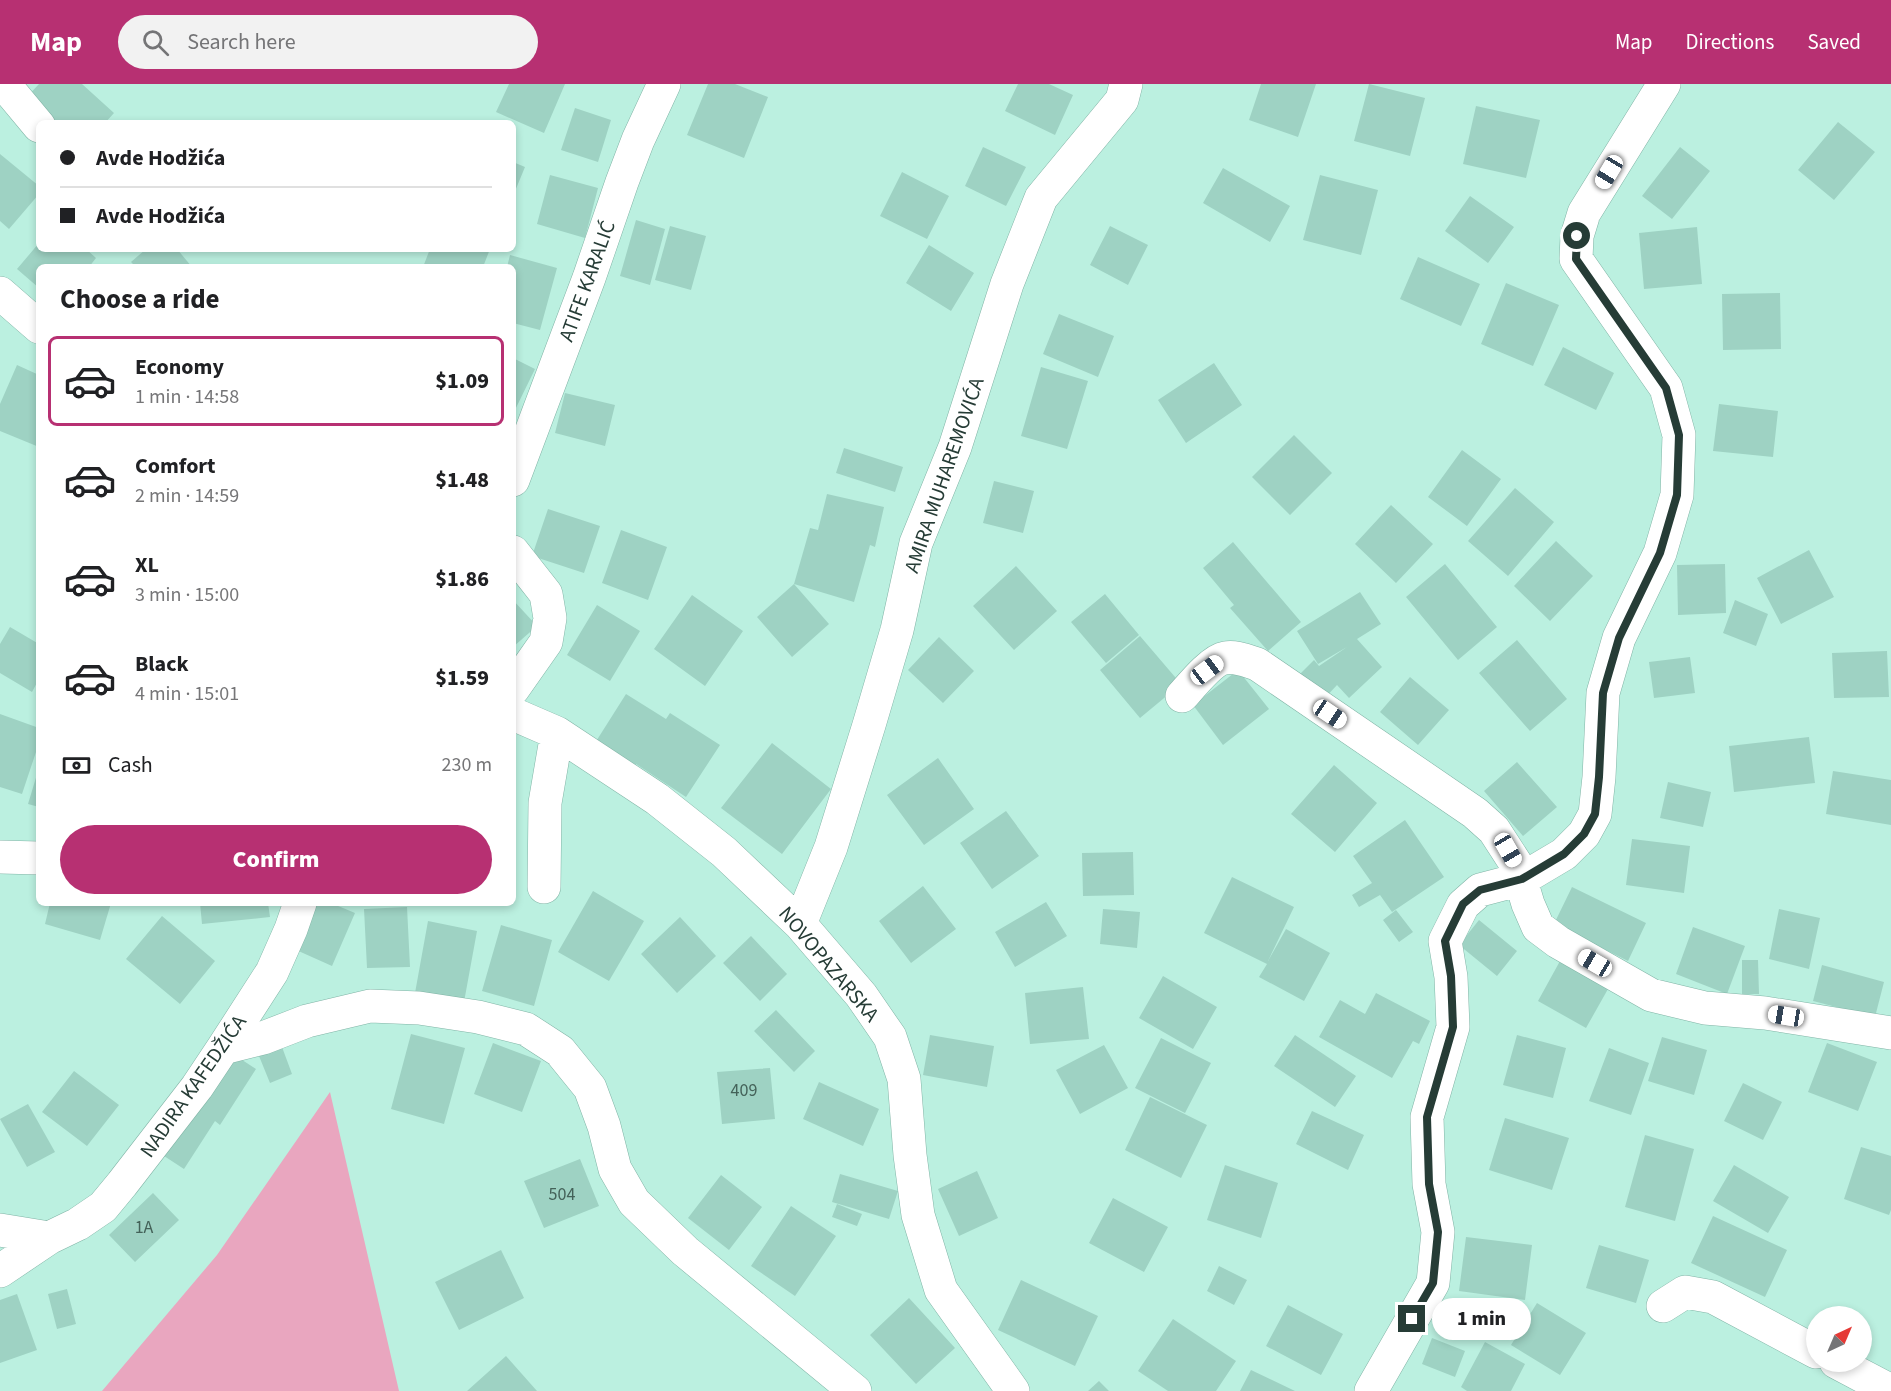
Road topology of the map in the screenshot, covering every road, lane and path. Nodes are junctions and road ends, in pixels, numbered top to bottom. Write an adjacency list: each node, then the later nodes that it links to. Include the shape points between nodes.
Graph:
1 (4, 84): 5 (street)
2 (664, 84): 8 (street, ATIFE KARALIĆ, via 638,140)
3 (1126, 84): 19 (street, AMIRA MUHAREMOVIĆA, via 1122,100 1041,198 1007,284 955,447 916,543 897,630 869,725 831,847)
4 (1664, 84): 16 (street, via 1584,213 1576,259 1666,388 1679,435 1677,495 1660,553 1619,638 1603,693 1595,814 1584,834 1564,854)
5 (36, 122)
6 (0, 293): 7 (street)
7 (36, 324)
8 (516, 472)
9 (516, 556): 10 (street, via 546,594 550,618 546,642)
10 (516, 685)
11 (1182, 696): 16 (street, via 1223,658 1257,664 1475,813 1494,830)
12 (516, 715): 13 (street, NOVOPAZARSKA)
13 (557, 733): 17 (street, via 545,803); 19 (street, NOVOPAZARSKA, via 666,806 724,852)
14 (0, 857): 15 (street)
15 (36, 858)
16 (1522, 879): 20 (street, via 1538,927 1651,995 1705,1008 1765,1012); 31 (street, via 1480,890 1463,904 1445,941 1453,1027 1427,1117 1429,1184 1438,1232 1433,1283)
17 (544, 887)
18 (299, 906): 21 (street, NADIRA KAFEDŽIĆA, via 272,972)
19 (800, 924): 30 (street, NOVOPAZARSKA, via 861,995 890,1038 904,1079 918,1215 940,1290)
20 (1891, 1033)
21 (223, 1048): 23 (street, NADIRA KAFEDŽIĆA, via 103,1207); 29 (street, via 370,1006 419,1008 526,1029 560,1051 590,1089 615,1169 634,1202 685,1251)
22 (0, 1230): 23 (street)
23 (49, 1238): 24 (street, NADIRA KAFEDŽIĆA)
24 (0, 1271)
25 (1663, 1306): 26 (street, via 1685,1292 1713,1297)
26 (1806, 1347)
27 (1856, 1372): 28 (street)
28 (1891, 1390)
29 (855, 1391)
30 (1013, 1391)
31 (1371, 1391)

